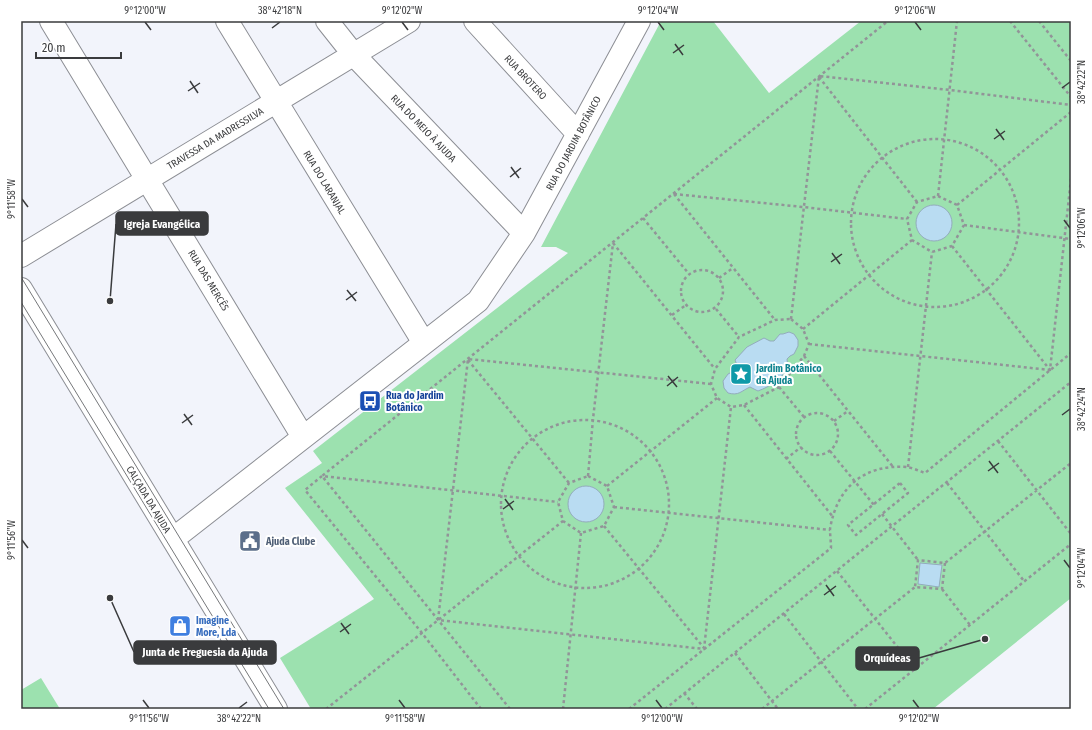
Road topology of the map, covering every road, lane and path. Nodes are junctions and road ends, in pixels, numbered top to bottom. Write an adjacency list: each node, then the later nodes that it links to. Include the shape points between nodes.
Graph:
1 (51, 21): 23 (street, RUA DAS MERCÊS)
2 (227, 21): 16 (street, RUA DO LARANJAL)
3 (327, 21): 11 (street, RUA DO MEIO À AJUDA)
4 (409, 21): 11 (street, TRAVESSA DA MADRESSILVA)
5 (475, 21): 19 (street, RUA BROTERO)
6 (639, 21): 19 (street, RUA DO JARDIM BOTÂNICO)
7 (888, 21): 13 (path)
8 (957, 21): 14 (path)
9 (1010, 21): 15 (path)
10 (1039, 21): 12 (path)
11 (354, 55): 16 (street, TRAVESSA DA MADRESSILVA); 35 (street, RUA DO MEIO À AJUDA)
12 (1071, 61)
13 (819, 76): 14 (path); 21 (path); 25 (path); 29 (path)
14 (950, 90): 17 (path); 20 (path)
15 (1071, 96)
16 (276, 102): 23 (street, TRAVESSA DA MADRESSILVA); 57 (street, RUA DO LARANJAL)
17 (1071, 105)
18 (1071, 112): 22 (path)
19 (578, 134): 35 (street, RUA DO JARDIM BOTÂNICO)
20 (945, 138): 21 (path, via 913,142); 22 (path, via 975,150); 26 (path)
21 (881, 156): 27 (path); 30 (path, via 860,182)
22 (1001, 169): 28 (path); 34 (path, via 1017,201)
23 (148, 179): 42 (street, TRAVESSA DA MADRESSILVA); 76 (street, RUA DAS MERCÊS)
24 (1071, 179): 36 (path)
25 (674, 194): 29 (path); 31 (path); 43 (path)
26 (938, 196): 27 (path); 28 (path)
27 (917, 202): 32 (path)
28 (956, 204): 33 (path)
29 (803, 207): 30 (path); 53 (path)
30 (850, 212): 32 (path); 45 (path, via 853,246)
31 (643, 218): 39 (path); 44 (path)
32 (907, 219): 38 (path)
33 (964, 225): 34 (path); 40 (path)
34 (1020, 232): 36 (path); 48 (path, via 1009,264)
35 (524, 233): 57 (street, RUA DO JARDIM BOTÂNICO, via 478,301)
36 (1065, 238): 37 (path); 64 (path)
37 (1071, 239)
38 (912, 240): 41 (path); 45 (path)
39 (613, 242): 52 (path); 62 (path); 65 (path)
40 (952, 246): 41 (path); 48 (path)
41 (932, 252): 50 (path)
42 (21, 256)
43 (733, 268): 46 (path); 54 (path)
44 (689, 274): 46 (path, via 698,270 708,270); 49 (path, via 680,291)
45 (869, 275): 50 (path, via 894,298); 55 (path)
46 (719, 278): 51 (path, via 724,292 722,301)
47 (21, 289): 109 (street, CALÇADA DA AJUDA)
48 (988, 291): 50 (path, via 958,303); 64 (path)
49 (686, 305): 51 (path, via 697,313); 52 (path)
50 (926, 307): 61 (path)
51 (716, 309): 56 (path)
52 (672, 316): 63 (path)
53 (791, 319): 54 (path); 55 (path)
54 (775, 320): 56 (path)
55 (803, 329): 58 (path)
56 (739, 337): 63 (path)
57 (424, 343): 76 (street, RUA DO JARDIM BOTÂNICO)
58 (809, 344): 60 (path); 61 (path)
59 (1071, 353): 64 (path)
60 (804, 356): 68 (path); 72 (path)
61 (920, 356): 64 (path); 84 (path)
62 (468, 359): 65 (path); 77 (path); 86 (path); 92 (path)
63 (715, 369): 67 (path)
64 (1050, 370): 84 (path, via 925,472)
65 (598, 372): 67 (path); 74 (path)
66 (1071, 382): 78 (path)
67 (711, 384): 69 (path)
68 (779, 388): 70 (path); 73 (path)
69 (717, 398): 71 (path); 80 (path)
70 (744, 405): 71 (path); 82 (path)
71 (731, 407): 101 (path)
72 (848, 411): 75 (path); 85 (path)
73 (804, 417): 75 (path, via 822,413); 79 (path, via 798,424 796,434)
74 (593, 419): 77 (path, via 562,423); 80 (path, via 626,429); 87 (path)
75 (834, 421): 81 (path, via 839,434 837,443)
76 (303, 437): 109 (street, RUA DO JARDIM BOTÂNICO)
77 (532, 437): 89 (path); 94 (path, via 512,466)
78 (998, 441): 90 (path); 93 (path)
79 (801, 447): 81 (path, via 812,455 822,455); 82 (path)
80 (650, 450): 91 (path); 98 (path, via 667,481)
81 (830, 451): 88 (path)
82 (786, 459): 100 (path)
83 (1071, 463): 93 (path)
84 (908, 467): 85 (path)
85 (894, 468): 88 (path, via 860,476)
86 (322, 476): 92 (path); 122 (path); 124 (path, via 305,490)
87 (588, 476): 89 (path); 91 (path)
88 (854, 481): 96 (path); 100 (path, via 840,500)
89 (569, 482): 95 (path)
90 (947, 482): 104 (path); 107 (path)
91 (607, 486): 97 (path)
92 (452, 490): 94 (path); 122 (path)
93 (1037, 491): 107 (path); 108 (path)
94 (501, 495): 95 (path); 111 (path, via 506,527)
95 (558, 502): 102 (path)
96 (874, 505): 99 (path, via 848,525 856,535); 99 (path, via 900,483 908,493)
97 (614, 507): 98 (path); 103 (path)
98 (669, 513): 101 (path); 114 (path, via 659,544)
99 (882, 514): 104 (path)
100 (834, 517): 105 (path)
101 (719, 519): 105 (path); 126 (path)
102 (563, 521): 106 (path); 111 (path)
103 (604, 526): 106 (path); 114 (path)
104 (892, 527): 112 (path); 115 (path)
105 (830, 530): 126 (path, via 831,548)
106 (582, 532): 118 (path)
107 (986, 532): 113 (path); 116 (path)
108 (1071, 534)
109 (173, 539): 132 (street, CALÇADA DA AJUDA)
110 (1071, 544): 116 (path)
111 (518, 557): 118 (path, via 547,580); 122 (path)
112 (918, 560): 113 (path); 117 (path)
113 (944, 563): 119 (path)
114 (640, 570): 118 (path, via 609,585); 126 (path)
115 (838, 571): 120 (path); 121 (path)
116 (1024, 581): 123 (path)
117 (915, 587): 119 (path); 121 (path)
118 (576, 589): 125 (path)
119 (942, 589): 123 (path)
120 (784, 614): 127 (path); 128 (path)
121 (875, 618): 128 (path); 129 (path)
122 (438, 620): 124 (path); 125 (path); 135 (path)
123 (970, 625): 129 (path)
124 (422, 633): 133 (path); 134 (path)
125 (571, 634): 126 (path); 136 (path)
126 (704, 648): 137 (path)
127 (735, 653): 130 (path); 131 (path)
128 (821, 662): 131 (path); 142 (path)
129 (915, 669): 143 (path)
130 (684, 693): 138 (path); 139 (path)
131 (772, 701): 140 (path); 141 (path)
132 (276, 709)
133 (326, 709)
134 (482, 709)
135 (510, 709)
136 (564, 709)
137 (629, 709)
138 (665, 709)
139 (697, 709)
140 (762, 709)
141 (778, 709)
142 (858, 709)
143 (865, 709)

